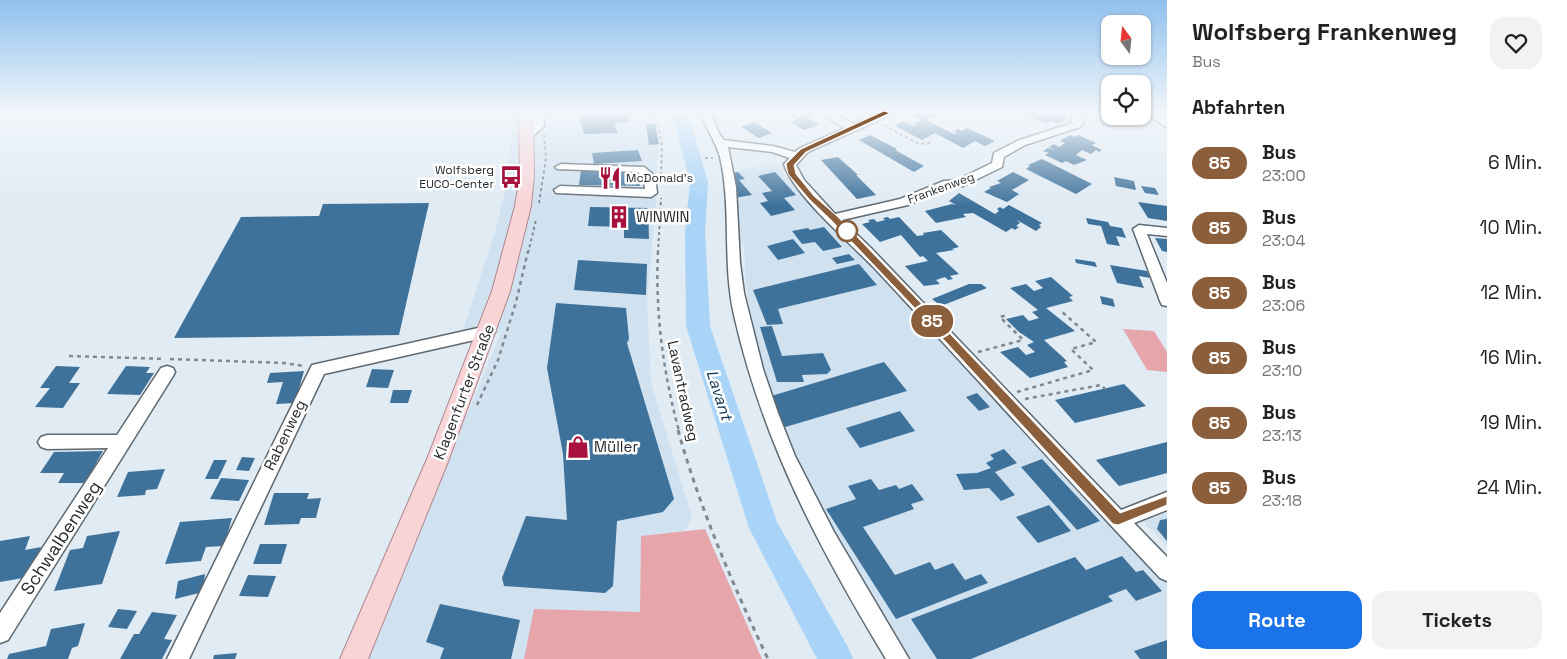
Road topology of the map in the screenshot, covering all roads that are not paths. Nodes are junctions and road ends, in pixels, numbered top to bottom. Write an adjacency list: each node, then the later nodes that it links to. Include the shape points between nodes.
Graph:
1 (721, 143): 22 (street, via 729,179 734,274 742,322 757,377 800,488 849,581)
2 (527, 144): 12 (main road, Klagenfurter Straße, via 523,206 502,291)
3 (728, 144): 6 (street, via 773,149)
4 (818, 144): 6 (street)
5 (1020, 144): 9 (street, Frankenweg, via 998,155 998,165 959,184 948,184 904,202)
6 (796, 156): 9 (street, via 790,164 792,174)
7 (562, 168): 8 (street, via 640,170 651,178 652,193)
8 (560, 190)
9 (834, 218): 17 (street)
10 (1167, 232): 11 (street, via 1138,229)
11 (1167, 301)
12 (488, 332): 20 (street, Rabenweg, via 318,368); 21 (main road, Klagenfurter Straße)
13 (167, 372): 15 (street, Schwalbenweg)
14 (47, 442): 15 (street)
15 (121, 443): 19 (street, Schwalbenweg)
16 (1167, 501): 17 (street)
17 (1118, 520): 18 (street)
18 (1167, 572)
19 (0, 632)
20 (178, 659)
21 (354, 659)
22 (898, 659)

